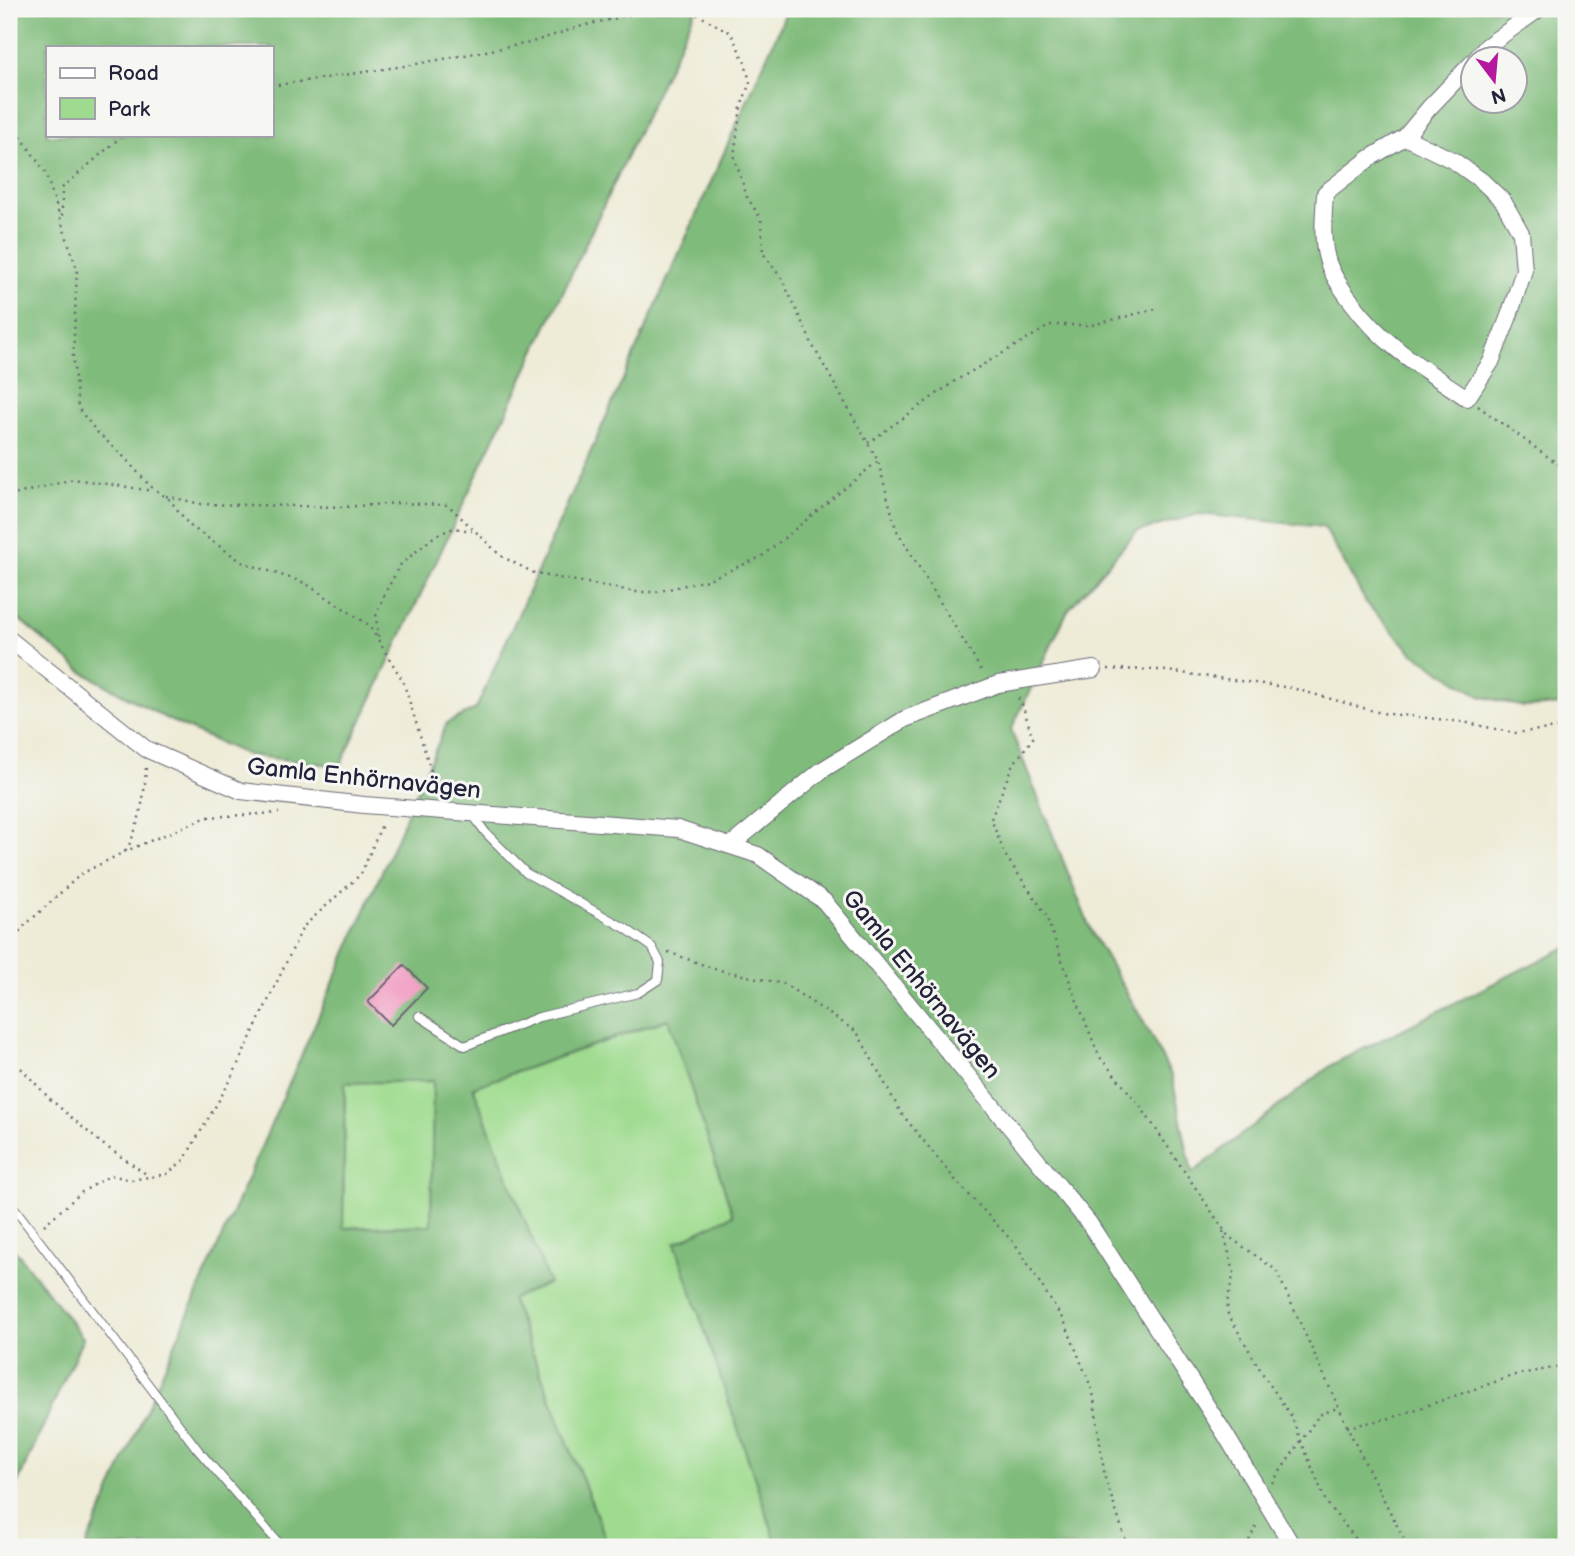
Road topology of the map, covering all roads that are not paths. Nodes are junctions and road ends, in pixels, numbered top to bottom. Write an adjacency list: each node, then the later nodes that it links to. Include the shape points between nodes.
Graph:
1 (1539, 9): 2 (street)
2 (1488, 46)
3 (1460, 75): 4 (street)
4 (1405, 137): 4 (street, via 1325,193 1326,258 1361,315 1388,343 1467,398 1491,362 1524,270 1521,233 1503,201 1482,181)
5 (9, 639): 7 (street, Gamla Enhörnavägen, via 146,749 241,791)
6 (1094, 669): 8 (street, via 998,684 905,719 822,770)
7 (472, 813): 8 (street, Gamla Enhörnavägen, via 678,829); 9 (lane, via 526,873 652,947 660,962 658,980 638,993 539,1017 465,1046)
8 (730, 846): 12 (street, Gamla Enhörnavägen, via 758,855 824,901 1088,1223)
9 (419, 1016)
10 (9, 1201): 11 (lane, via 198,1450)
11 (282, 1547)
12 (1293, 1547)

